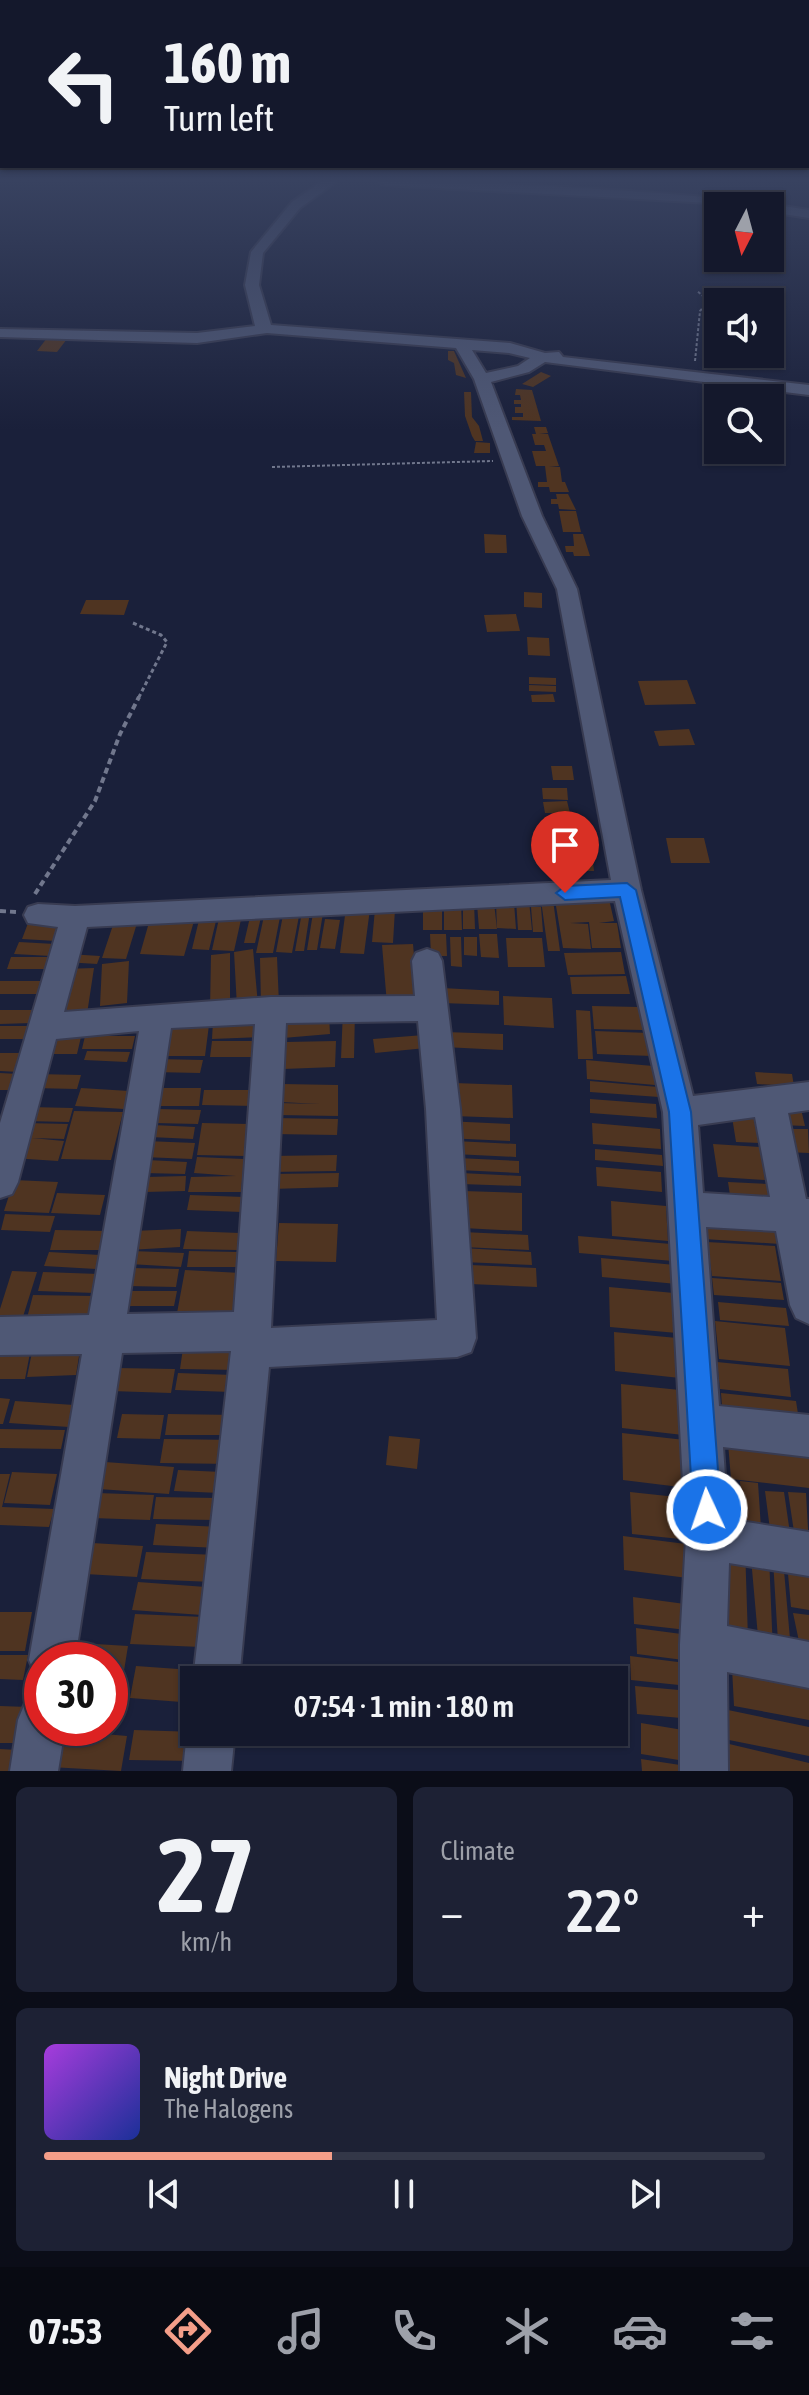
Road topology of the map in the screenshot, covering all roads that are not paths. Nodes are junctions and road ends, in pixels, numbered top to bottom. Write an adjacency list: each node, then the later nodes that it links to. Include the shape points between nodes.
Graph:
1 (255, 265): 2 (street, via 252,285)
2 (267, 329): 3 (street, via 197,338); 4 (street)
3 (0, 333)
4 (461, 344): 5 (street, via 510,348); 9 (street)
5 (541, 358): 6 (street); 6 (street, via 575,353); 9 (street, via 523,369)
6 (695, 371): 7 (street)
7 (726, 376): 8 (street); 11 (street)
8 (789, 378): 10 (street); 11 (street)
9 (482, 379): 14 (street, via 532,516 567,589)
10 (809, 380)
11 (765, 384)
12 (784, 387): 13 (street)
13 (809, 390)
14 (627, 890): 16 (street); 24 (street)
15 (34, 908): 16 (street)
16 (75, 917): 21 (street)
17 (427, 961): 18 (street)
18 (432, 1008): 19 (street); 31 (street, via 457,1338)
19 (271, 1010): 20 (street); 31 (street)
20 (157, 1016): 21 (street); 29 (street)
21 (44, 1027): 25 (street)
22 (809, 1096): 23 (street)
23 (769, 1101): 24 (street); 27 (street)
24 (680, 1112): 26 (street)
25 (0, 1182)
26 (685, 1209): 27 (street); 32 (street)
27 (801, 1216): 28 (street)
28 (809, 1305)
29 (104, 1333): 30 (street); 31 (street); 36 (street)
30 (0, 1336)
31 (251, 1339): 39 (street)
32 (702, 1424): 33 (street); 34 (street)
33 (809, 1436)
34 (708, 1538): 35 (street); 37 (street)
35 (809, 1554)
36 (55, 1642)
37 (703, 1644): 38 (street); 44 (street)
38 (809, 1665)
39 (217, 1666)
40 (38, 1746): 42 (street)
41 (210, 1746): 43 (street)
42 (34, 1771)
43 (207, 1771)
44 (704, 1771)

